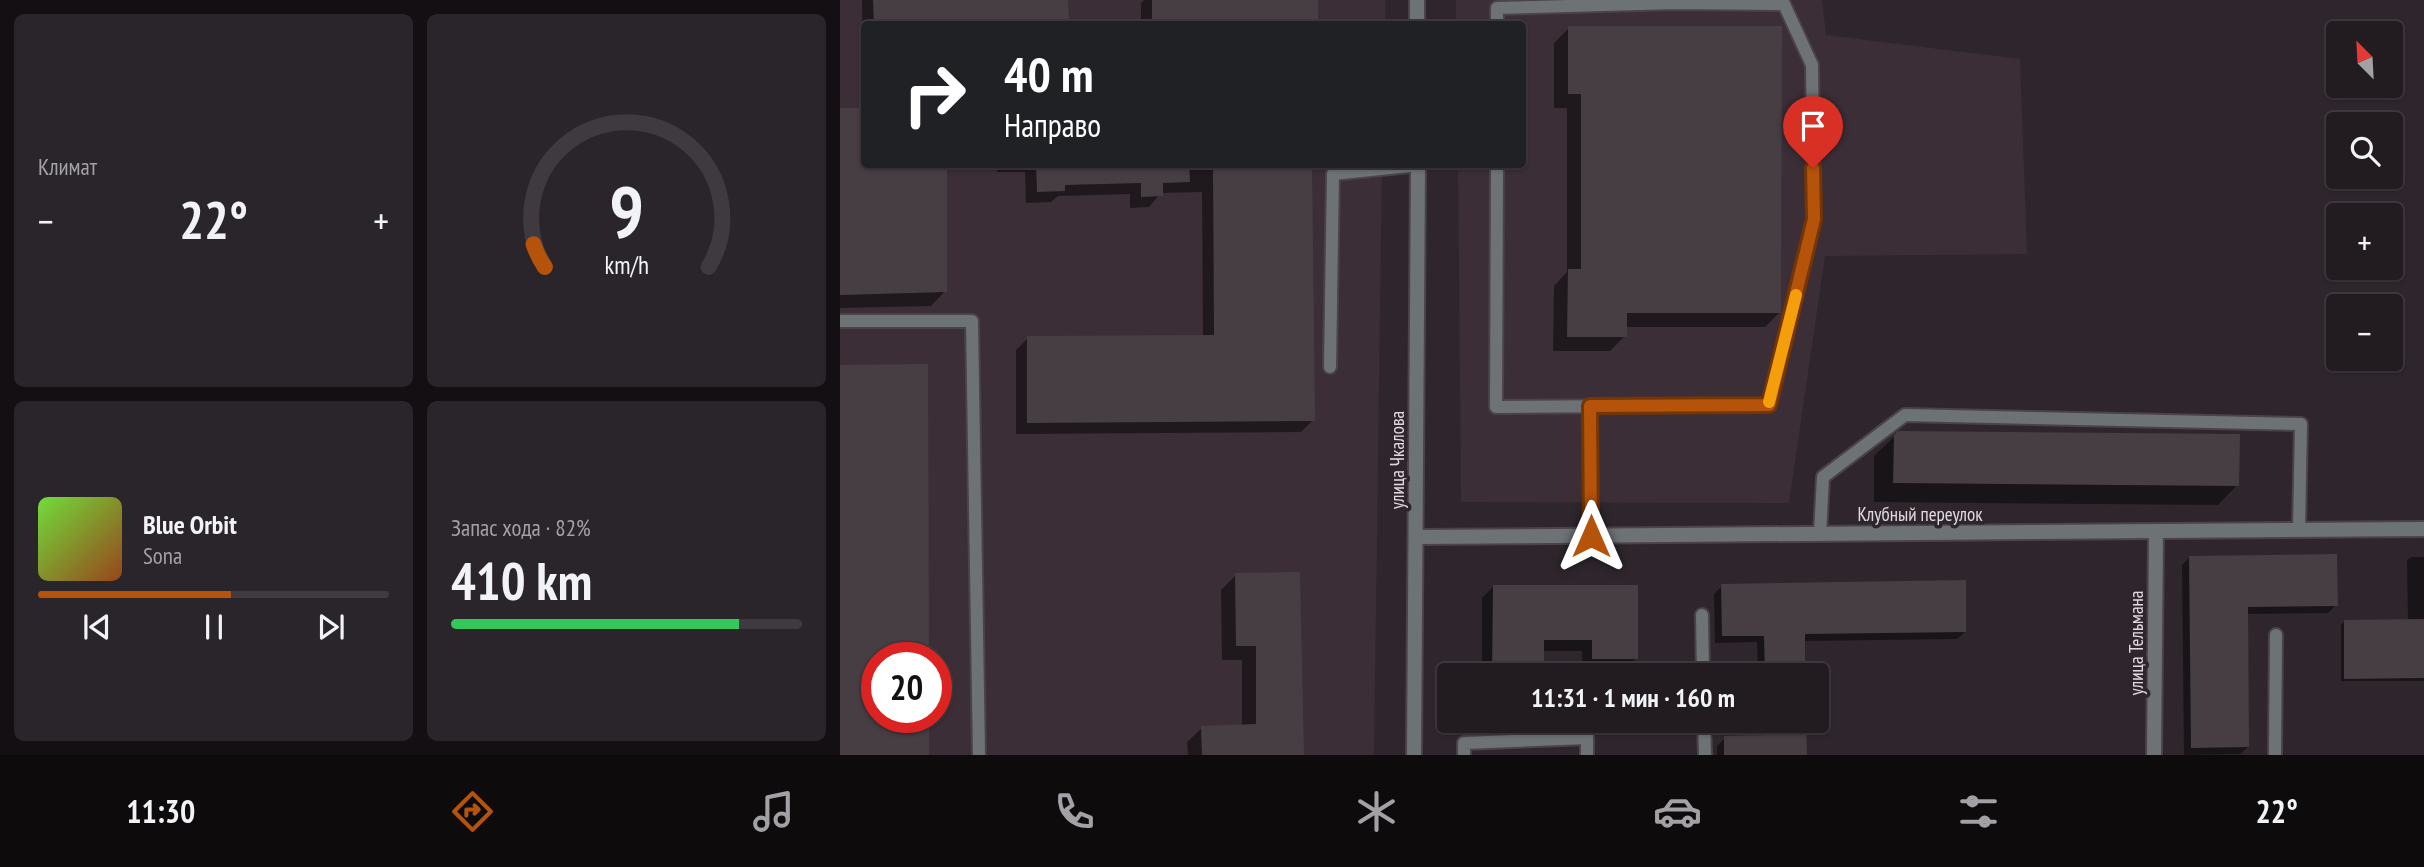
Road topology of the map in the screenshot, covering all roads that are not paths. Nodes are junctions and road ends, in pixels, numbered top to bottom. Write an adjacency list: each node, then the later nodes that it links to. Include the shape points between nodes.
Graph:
1 (1417, 0): 4 (street)
2 (1676, 2): 3 (lane); 5 (lane, via 1497,8)
3 (1783, 2): 11 (lane, via 1812,65 1814,219 1769,405)
4 (1417, 21)
5 (1497, 21)
6 (1390, 168): 10 (lane, via 1333,174)
7 (1418, 168): 17 (street, улица Чкалова)
8 (1497, 168): 11 (lane, via 1496,407)
9 (840, 321): 24 (lane, via 972,321)
10 (1329, 367)
11 (1590, 406): 16 (lane)
12 (2424, 529): 13 (street, Клубный переулок)
13 (2299, 530): 14 (street, Клубный переулок); 15 (lane, via 2301,424 1905,415 1823,477)
14 (2156, 531): 15 (street, Клубный переулок); 29 (street, улица Тельмана)
15 (1820, 534): 16 (street, Клубный переулок)
16 (1591, 536): 17 (street, Клубный переулок)
17 (1416, 537): 25 (street, улица Чкалова)
18 (1702, 615): 20 (lane)
19 (2276, 635): 30 (lane)
20 (1703, 663)
21 (1587, 733): 23 (lane)
22 (1704, 733): 28 (lane)
23 (1587, 738): 26 (lane, via 1464,743); 27 (lane)
24 (979, 755)
25 (1414, 755)
26 (1464, 755)
27 (1587, 755)
28 (1705, 755)
29 (2154, 755)
30 (2275, 755)

